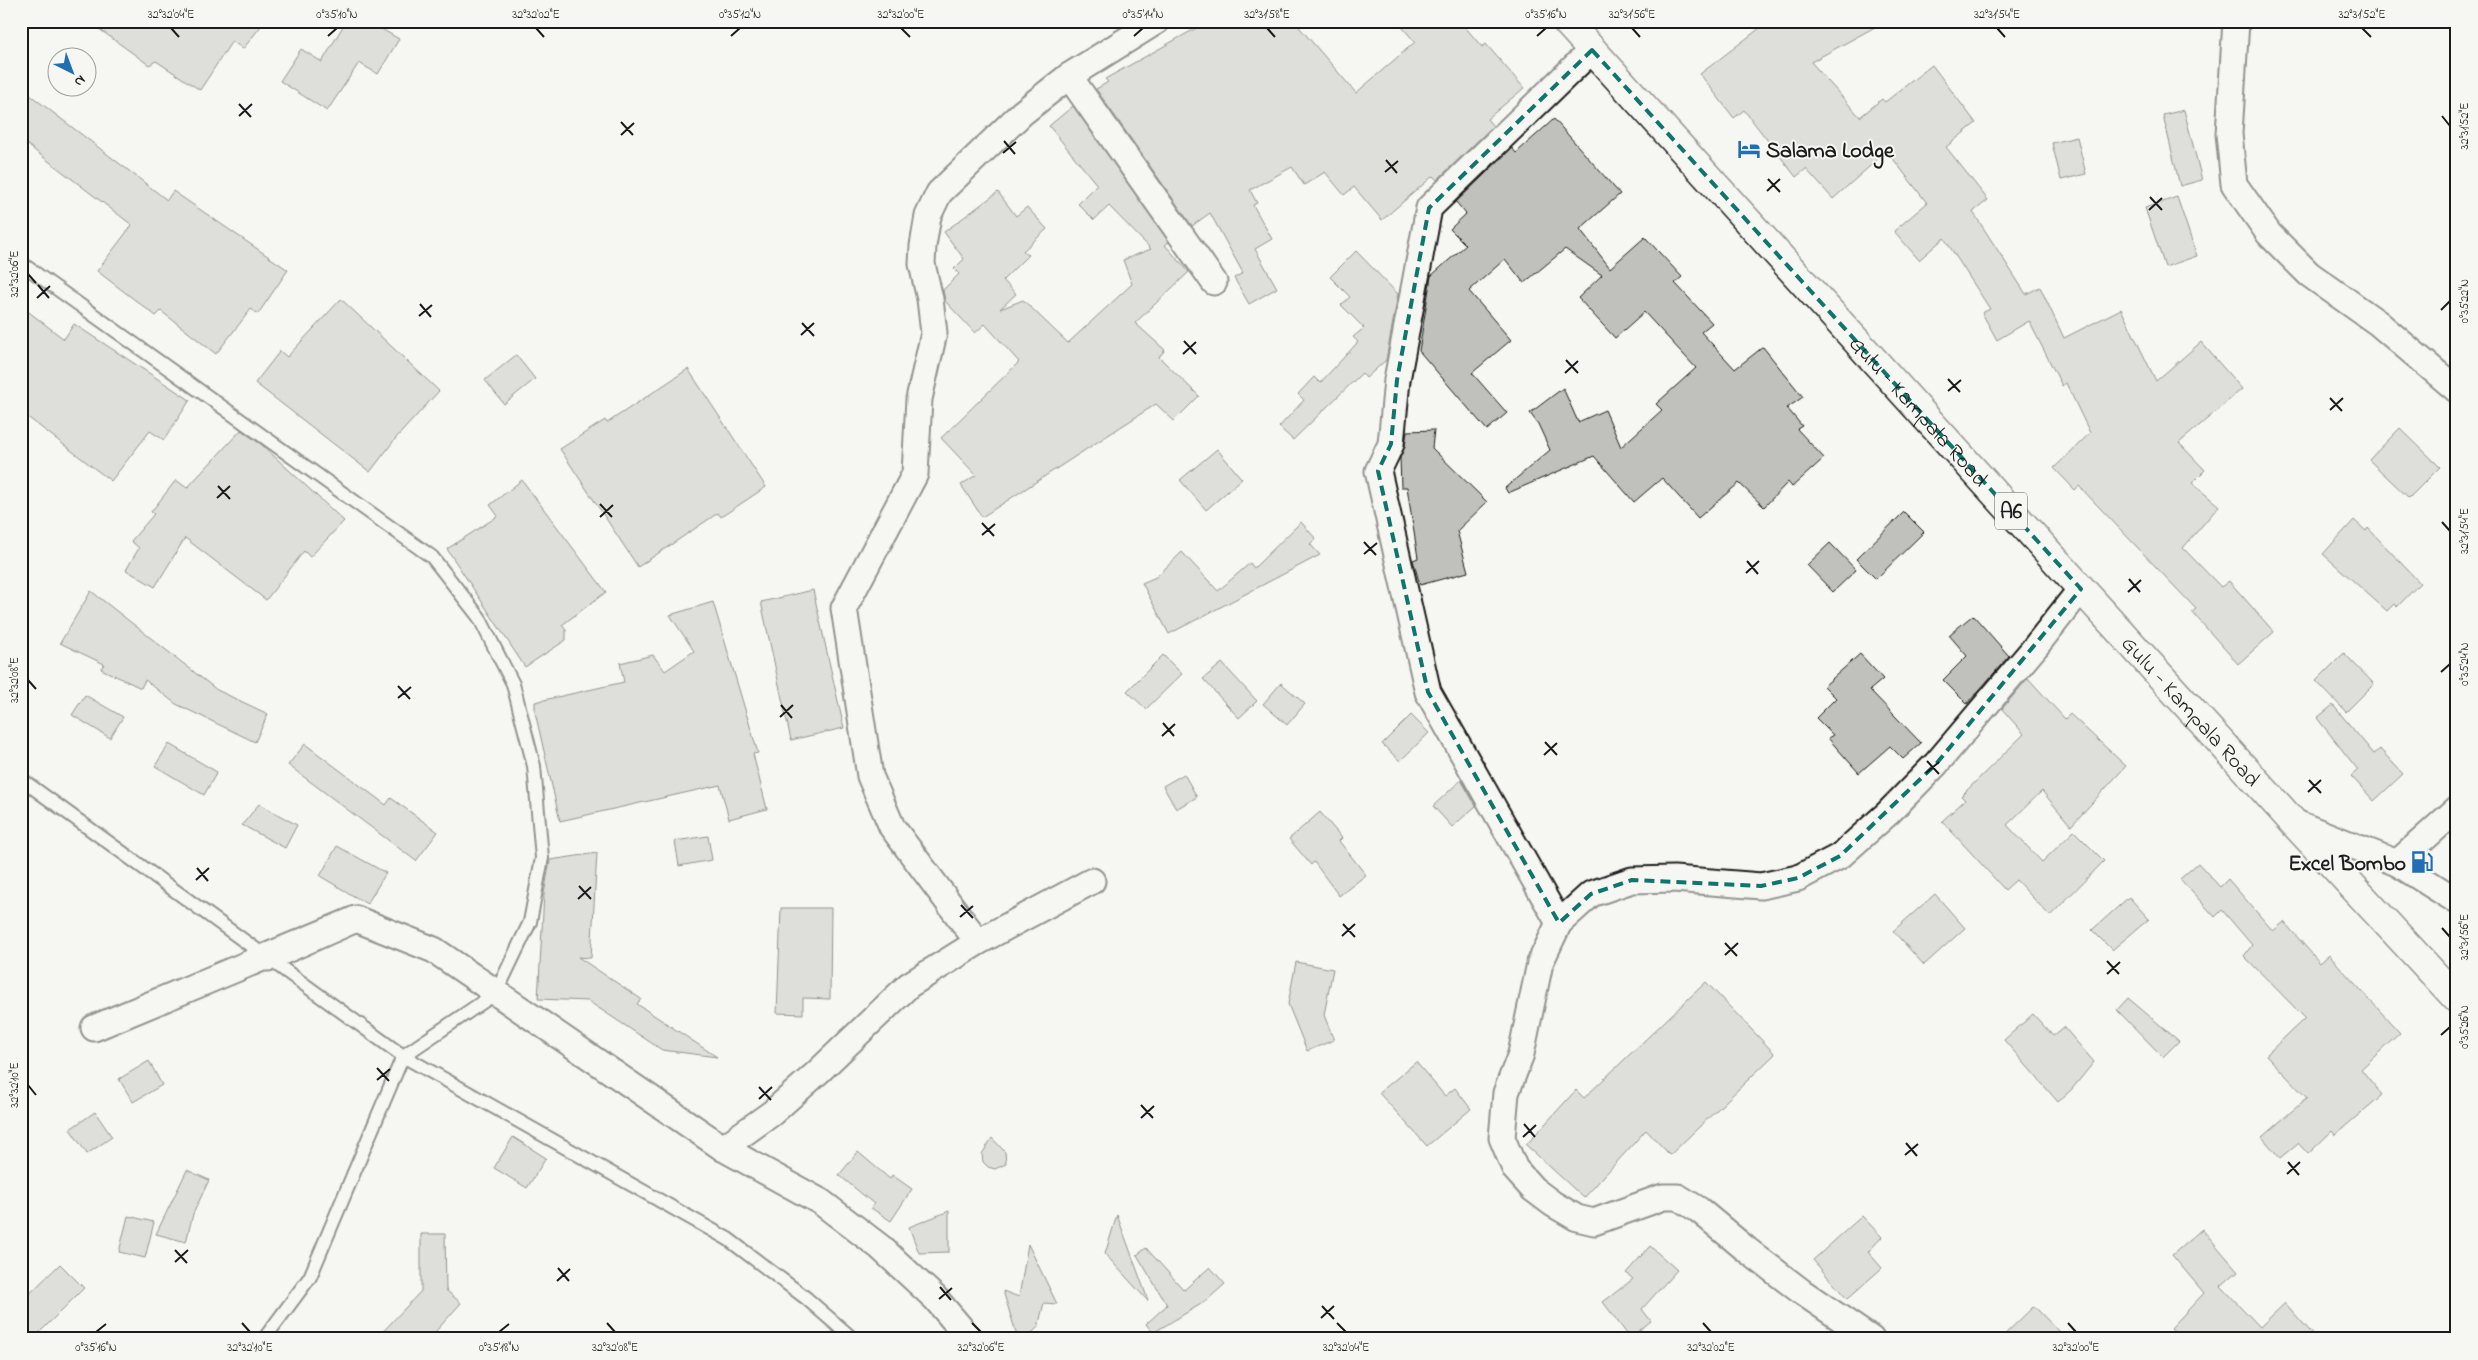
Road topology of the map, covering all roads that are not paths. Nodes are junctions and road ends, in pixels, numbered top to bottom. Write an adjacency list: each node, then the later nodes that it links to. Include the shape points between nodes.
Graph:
1 (1157, 21): 5 (street)
2 (1566, 21): 4 (main road, Gulu - Kampala Road / A6)
3 (2236, 21): 8 (street, via 2229,134 2234,184 2269,234 2309,274 2378,323)
4 (1592, 50): 9 (main road, Gulu - Kampala Road / A6); 17 (street, via 1429,208 1396,380 1391,444 1378,471 1428,692)
5 (1069, 76): 7 (street); 18 (street, via 1022,112 978,153 939,193 928,216 922,264 934,333 919,399 915,474 844,608 870,776 892,827)
6 (21, 263): 20 (lane, via 432,557 479,618 513,684 534,766 542,858 530,922)
7 (1214, 282)
8 (2457, 390)
9 (2082, 589): 12 (main road, Gulu - Kampala Road / A6); 17 (street, via 1936,764 1888,814 1840,856 1798,878 1761,886 1674,879 1632,880 1591,894)
10 (21, 779): 19 (lane)
11 (2457, 809): 13 (street)
12 (2293, 822): 13 (street); 21 (main road, Gulu - Kampala Road / A6)
13 (2397, 863): 15 (street)
14 (1092, 881): 18 (street)
15 (2457, 901)
16 (356, 919): 19 (street); 20 (street, via 434,950); 22 (street)
17 (1559, 923): 28 (street, via 1540,962 1521,1054 1506,1093 1502,1138 1515,1169 1533,1189 1553,1204 1577,1218 1594,1222 1663,1197 1678,1197 1802,1292)
18 (978, 942): 24 (street, via 909,985 772,1113)
19 (268, 958): 23 (lane)
20 (496, 993): 23 (lane); 24 (street)
21 (2457, 999)
22 (94, 1028)
23 (403, 1056): 25 (lane, via 310,1277); 26 (lane, via 728,1240 806,1298)
24 (723, 1148): 27 (street, via 821,1202 880,1247 935,1298)
25 (264, 1339)
26 (853, 1339)
27 (970, 1339)
28 (1871, 1339)

